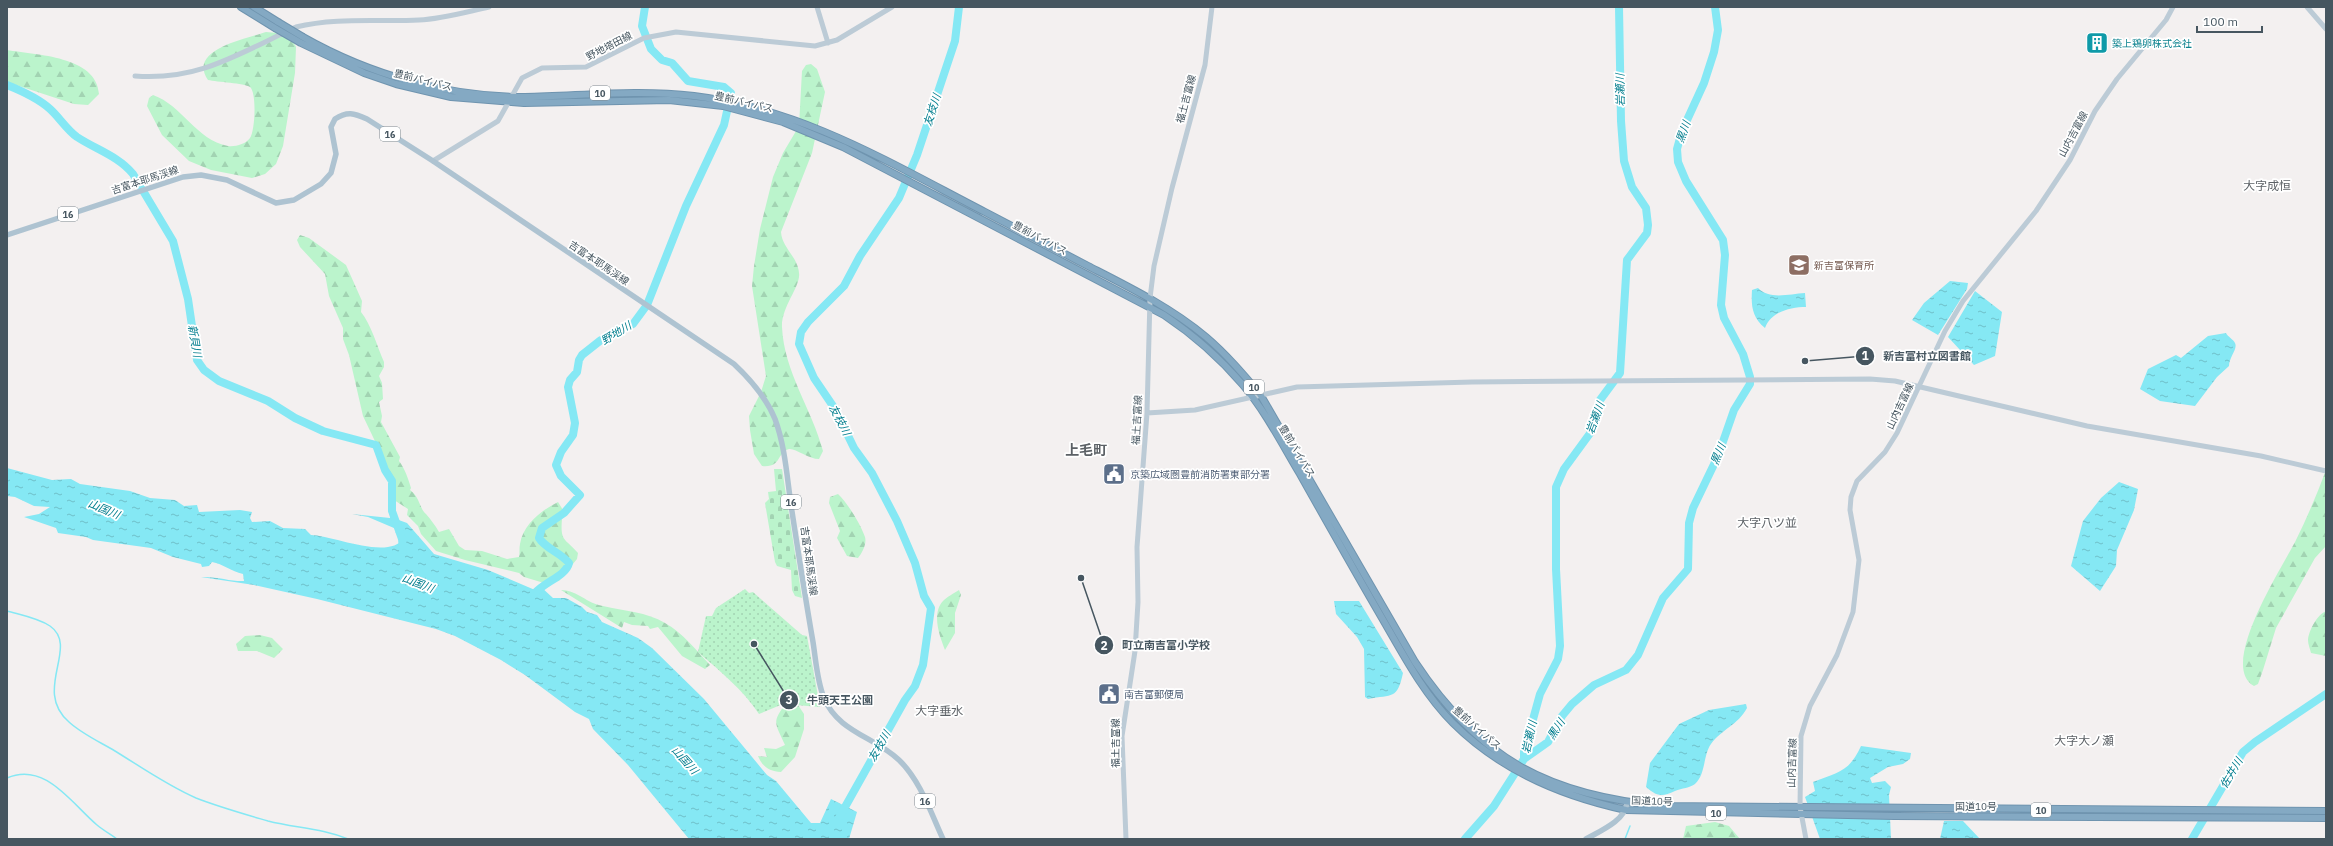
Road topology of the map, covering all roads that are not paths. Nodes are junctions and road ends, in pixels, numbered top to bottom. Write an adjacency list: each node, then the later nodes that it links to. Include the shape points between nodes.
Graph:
1 (241, 7): 9 (highway, 豊前バイパス / 10)
2 (254, 7): 9 (highway, 豊前バイパス / 10)
3 (489, 7): 13 (main road, via 421,20 309,24 296,27 219,65 164,77)
4 (817, 7): 12 (main road)
5 (892, 7): 12 (main road, 野地塔田線)
6 (1212, 7): 19 (main road, 福土吉富線, via 1205,65 1172,188 1154,266)
7 (2173, 7): 21 (main road, 山内吉富線, via 2166,20 2095,111 2070,160 2036,211 1963,301 1945,331)
8 (2307, 7): 10 (main road)
9 (277, 25): 11 (highway, 豊前バイパス / 10, bridge)
10 (2326, 29)
11 (302, 40): 14 (highway, 豊前バイパス / 10, via 398,78 452,90); 15 (highway, 豊前バイパス / 10, via 332,59 396,84 451,97)
12 (828, 43): 14 (main road, 野地塔田線, via 805,46 688,33 665,34 630,44 586,67 542,68 522,78)
13 (135, 76)
14 (511, 96): 15 (main road, 野地塔田線); 17 (highway, 豊前バイパス / 10, via 645,93 693,95 755,106 802,121 895,165)
15 (508, 103): 16 (main road, 野地塔田線, via 498,121 489,128); 17 (highway, 豊前バイパス / 10, via 645,99 723,106 793,126 843,147 891,172)
16 (433, 161): 18 (main road, 吉富本耶馬渓線 / 16, via 356,113 348,112 335,119 332,127 336,154 331,173 321,184 294,200 276,203 227,180 201,175 183,177); 34 (main road, 吉富本耶馬渓線 / 16, via 734,364 750,379 770,410 779,432 819,682 829,709 840,722 893,755 904,765)
17 (924, 184): 19 (highway, 豊前バイパス / 10); 20 (highway, 豊前バイパス / 10)
18 (7, 235)
19 (1150, 298): 20 (main road, 福土吉富線); 22 (highway, 豊前バイパス / 10, via 1206,337 1229,358)
20 (1150, 308): 23 (highway, 豊前バイパス / 10, via 1164,315 1202,343); 24 (main road, 福土吉富線)
21 (1919, 387): 22 (main road, via 1895,381 1870,380 1472,382 1297,387); 25 (main road, via 2086,426 2260,456); 30 (main road, 山内吉富線, via 1898,433 1885,452 1857,481 1851,496 1850,510 1859,560 1856,592 1846,633 1804,720 1799,756)
22 (1260, 394): 23 (main road); 26 (highway, 豊前バイパス / 10, via 1415,662)
23 (1252, 396): 24 (main road, via 1195,410); 26 (highway, 豊前バイパス / 10, via 1410,665)
24 (1147, 413): 35 (main road, 福土吉富線, via 1137,547 1138,602 1135,651 1122,736)
25 (2326, 471)
26 (1455, 721): 27 (highway, 豊前バイパス / 10, via 1492,756)
27 (1529, 775): 28 (highway, 豊前バイパス / 10, via 1576,791); 29 (highway, 豊前バイパス / 10, via 1572,797)
28 (1627, 803): 29 (main road); 30 (highway, 国道10号 / 10)
29 (1626, 810): 30 (highway, 国道10号 / 10); 36 (main road, via 1616,820)
30 (1803, 810): 32 (highway, 国道10号 / 10, via 1894,808); 32 (highway, 国道10号 / 10, via 1894,816); 37 (main road, 山内吉富線)
31 (2326, 811): 32 (highway, 国道10号 / 10, via 2233,811)
32 (2189, 814): 33 (highway, 国道10号 / 10, via 2233,819)
33 (2326, 818)
34 (943, 839)
35 (1126, 839)
36 (1586, 839)
37 (1806, 839)

